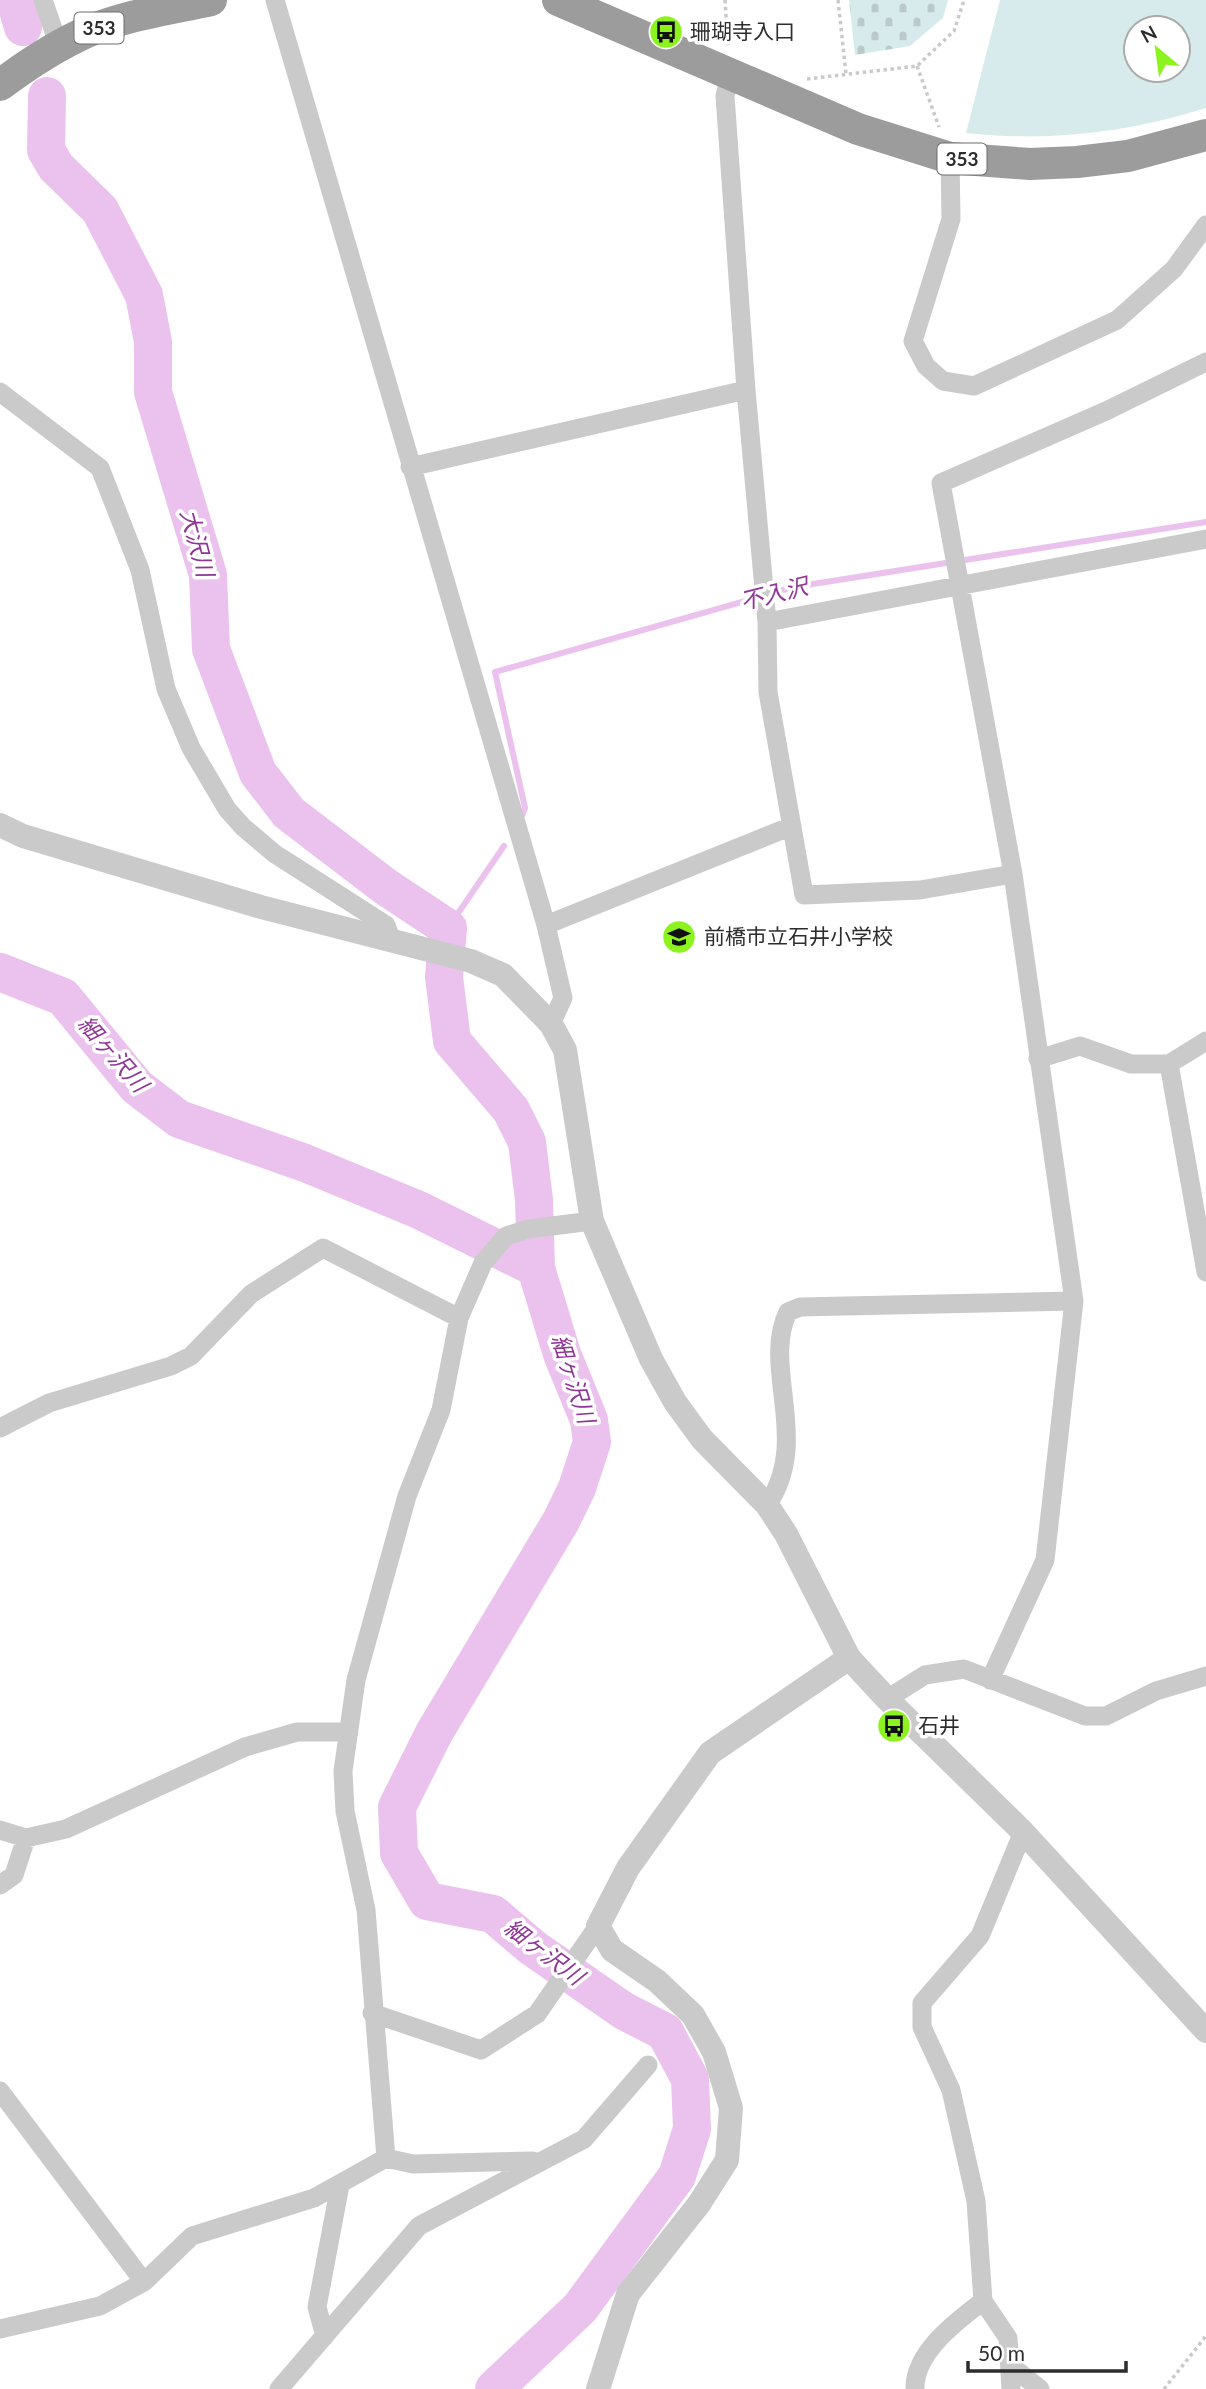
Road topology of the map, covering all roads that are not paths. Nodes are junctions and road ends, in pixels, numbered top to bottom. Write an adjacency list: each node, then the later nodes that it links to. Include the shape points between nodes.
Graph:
1 (43, 0): 5 (street)
2 (211, 0): 5 (highway, 353, via 120,20)
3 (275, 0): 14 (street)
4 (558, 0): 6 (highway, 353)
5 (59, 46): 7 (highway, 353)
6 (730, 75): 9 (highway, 353, via 858,129); 12 (street, via 725,96)
7 (0, 85)
8 (1206, 135): 9 (highway, 353, via 1128,156 1077,162)
9 (950, 158): 10 (street, via 951,219 913,341 926,366 943,381 974,386 1117,320 1174,269)
10 (1206, 225)
11 (1206, 362): 16 (street, via 942,484)
12 (746, 390): 14 (street); 17 (street)
13 (0, 392): 22 (street, via 100,468 140,570 166,689 191,748 228,809 275,854 386,925)
14 (410, 467): 21 (street)
15 (1206, 539): 16 (street)
16 (960, 587): 17 (street); 20 (street)
17 (765, 614): 19 (street, via 768,692)
18 (0, 825): 22 (street, via 23,836 261,907)
19 (792, 826): 20 (street, via 804,895 920,890); 21 (street)
20 (1013, 874): 25 (street)
21 (546, 925): 23 (street, via 563,999)
22 (391, 939): 23 (street, via 471,961 503,975)
23 (551, 1024): 27 (street, via 565,1051)
24 (1206, 1041): 26 (street)
25 (1038, 1059): 26 (street, via 1080,1046 1131,1064); 30 (street)
26 (1169, 1064): 28 (street)
27 (592, 1221): 31 (street, via 528,1228 506,1236 483,1263); 33 (street, via 674,1402 702,1439)
28 (1203, 1242): 29 (street)
29 (1206, 1272)
30 (1074, 1301): 33 (street, via 800,1307 788,1312 779,1329 788,1430 781,1486); 36 (street, via 1045,1560)
31 (459, 1318): 32 (street, via 323,1248 251,1294 191,1356 49,1403); 38 (street, via 441,1410 407,1496 356,1680)
32 (0, 1428)
33 (767, 1505): 34 (street)
34 (849, 1658): 37 (street); 43 (street, via 710,1752 628,1868)
35 (1206, 1676): 36 (street, via 1156,1691 1106,1716 1085,1716)
36 (990, 1679): 37 (street, via 964,1670 925,1675)
37 (887, 1699): 40 (street)
38 (349, 1732): 41 (street, via 297,1732 245,1746 66,1829); 44 (street, via 343,1771 345,1811 366,1910)
39 (0, 1830): 41 (street)
40 (1023, 1832): 45 (street); 52 (street, via 980,1936 922,2003 922,2027 951,2090 976,2202)
41 (26, 1838): 42 (street, via 14,1875)
42 (0, 1885)
43 (598, 1926): 44 (street, via 537,2014 481,2050); 57 (street, via 612,1950 657,1981 692,2015 714,2052 731,2108 727,2160 699,2204 628,2294)
44 (372, 2013): 48 (street)
45 (1206, 2031)
46 (648, 2066): 49 (street, via 584,2139)
47 (0, 2091): 51 (street)
48 (386, 2158): 49 (street, via 413,2164); 50 (street)
49 (545, 2160): 54 (street, via 419,2226)
50 (340, 2185): 51 (street, via 314,2198 192,2236); 54 (street, via 317,2306)
51 (144, 2282): 53 (street, via 100,2306)
52 (983, 2301): 55 (street, via 1008,2337); 58 (street, via 932,2348 915,2379)
53 (0, 2329)
54 (325, 2336): 56 (street)
55 (1010, 2365): 59 (street); 60 (street)
56 (279, 2389)
57 (598, 2389)
58 (915, 2389)
59 (1011, 2389)
60 (1040, 2389)

